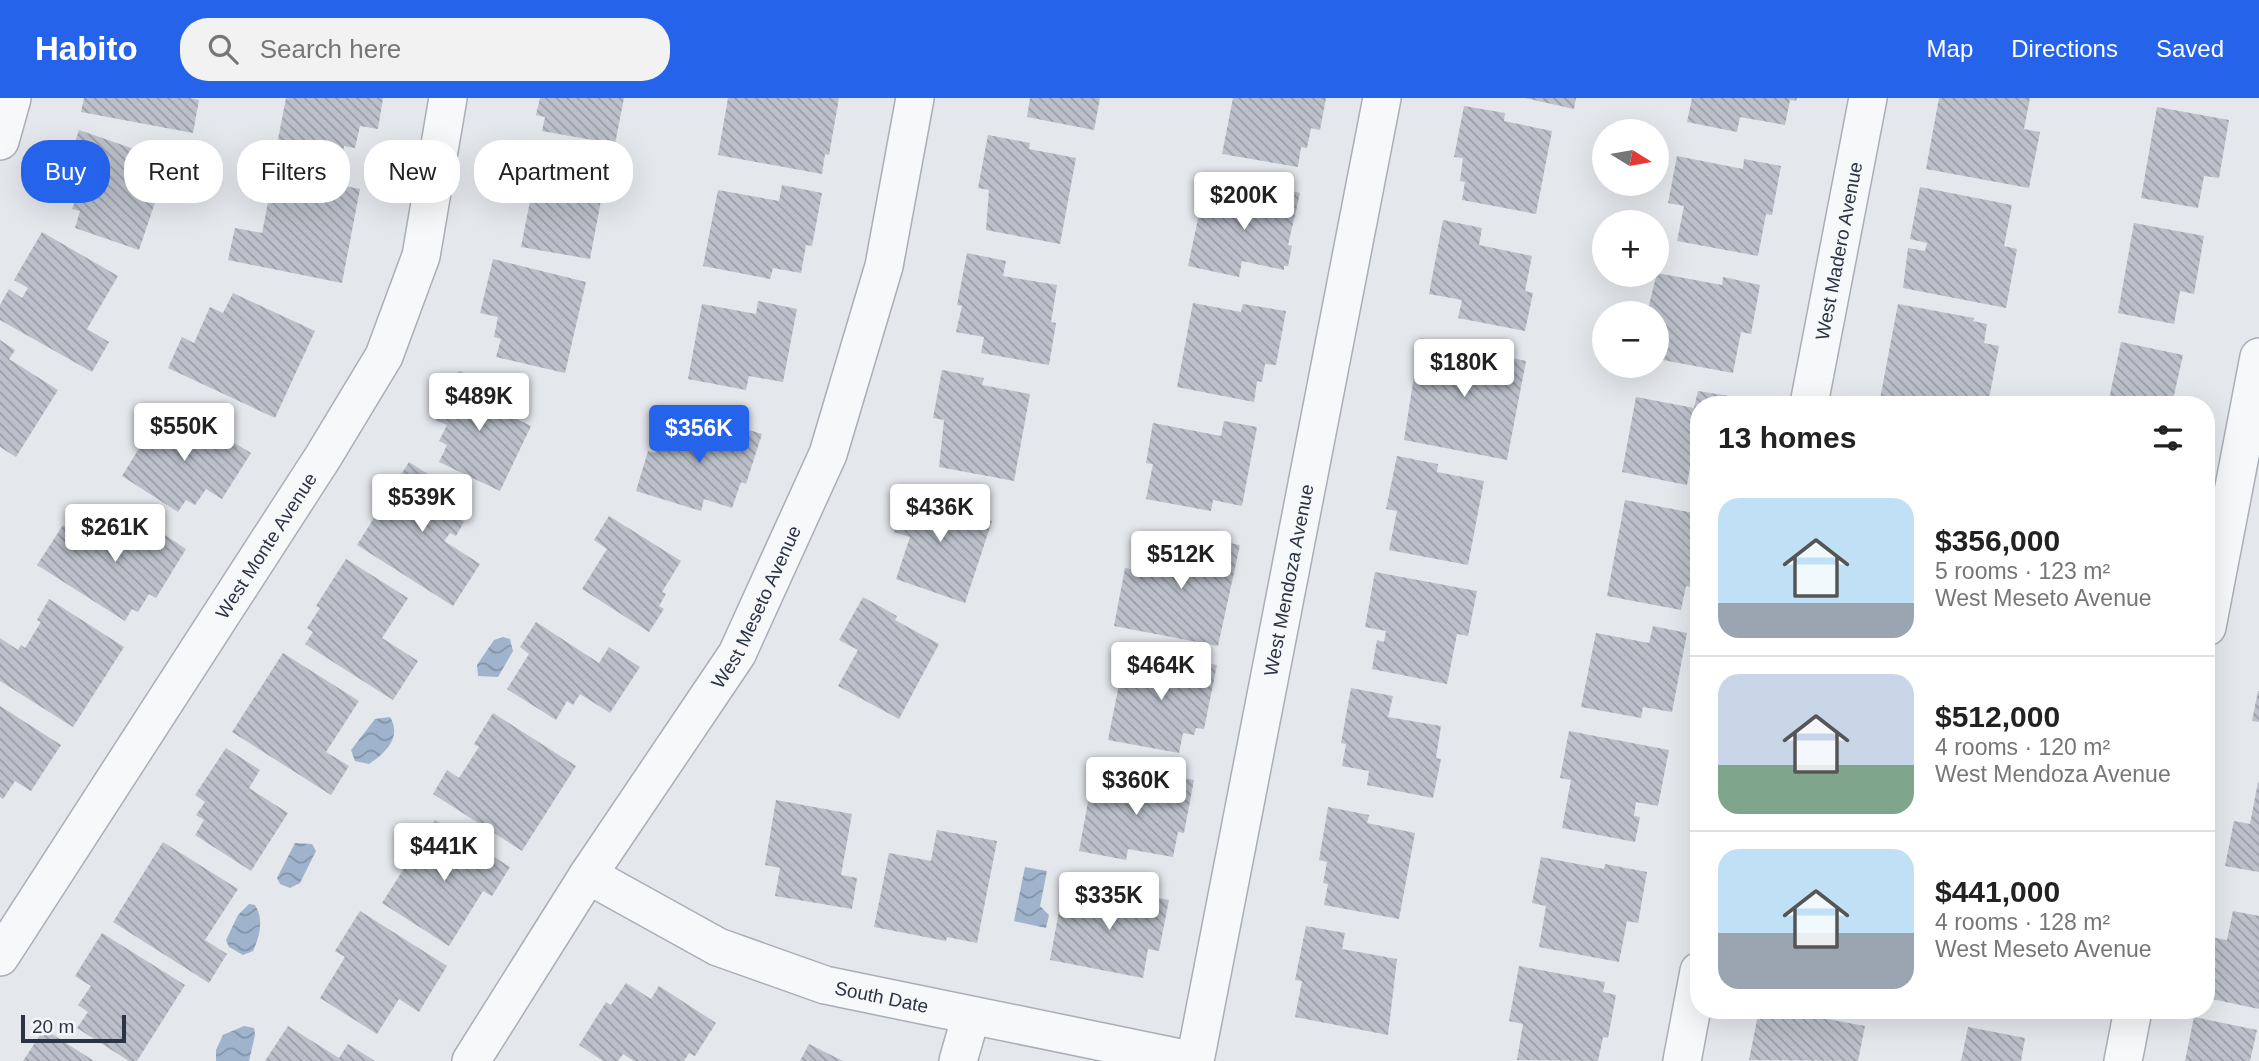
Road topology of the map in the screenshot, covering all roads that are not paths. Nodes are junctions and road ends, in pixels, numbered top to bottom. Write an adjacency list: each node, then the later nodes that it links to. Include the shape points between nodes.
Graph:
1 (12, 98): 6 (street)
2 (448, 98): 11 (street, West Monte Avenue, via 421,256 384,356)
3 (915, 98): 10 (street, West Meseto Avenue, via 884,266 828,454 737,654)
4 (1382, 98): 17 (street, West Mendoza Avenue)
5 (1868, 98): 8 (street, West Madero Avenue)
6 (0, 141)
7 (2259, 358): 9 (street)
8 (1811, 396)
9 (2215, 586)
10 (588, 875): 12 (street, South Date, via 718,947 825,985); 15 (street, West Meseto Avenue)
11 (0, 957)
12 (971, 1016): 16 (street); 17 (street, South Date)
13 (1690, 1019): 18 (street)
14 (2131, 1019): 19 (street)
15 (471, 1061)
16 (958, 1061)
17 (1195, 1061)
18 (1682, 1061)
19 (2123, 1061)

